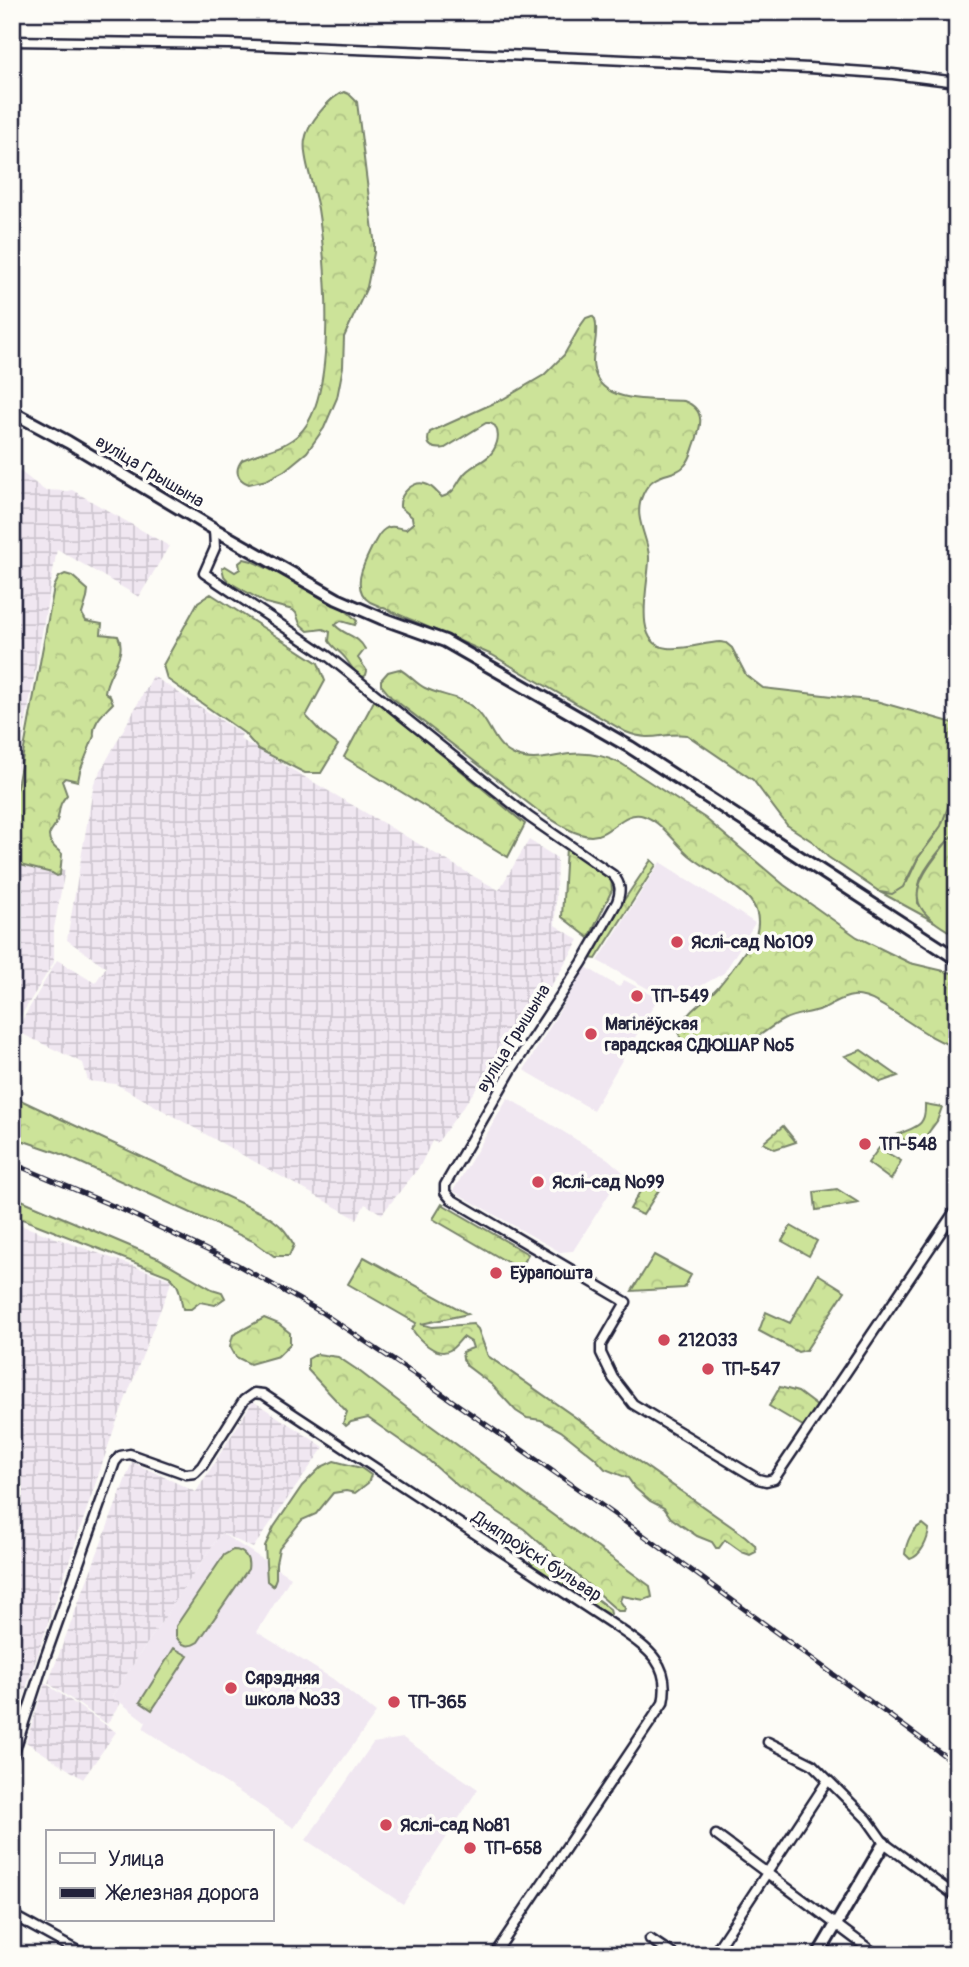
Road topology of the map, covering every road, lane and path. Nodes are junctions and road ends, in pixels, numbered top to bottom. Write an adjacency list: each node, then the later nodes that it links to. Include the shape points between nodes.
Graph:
1 (12, 41): 2 (street, via 229,44 809,68)
2 (957, 82)
3 (12, 412): 4 (street, вуліца Грышына)
4 (214, 529): 5 (street, via 337,598 445,641 630,747); 6 (street, вуліца Грышына, via 215,548 204,573 329,657 529,817 618,880 620,894 582,963 444,1185 451,1199 626,1302 601,1345 601,1353 612,1378 633,1404 758,1479 774,1479)
5 (957, 959)
6 (957, 1208)
7 (768, 1742): 9 (street, via 812,1764)
8 (12, 1759): 18 (street, Дняпроўскі бульвар, via 115,1462 130,1454 195,1473 244,1400 262,1394 615,1626 657,1660 665,1679 663,1703)
9 (828, 1780): 11 (street); 12 (street)
10 (716, 1835): 12 (street)
11 (884, 1843): 13 (street); 15 (street)
12 (766, 1874): 15 (street); 20 (street)
13 (957, 1897)
14 (12, 1915): 17 (street)
15 (836, 1925): 21 (street); 22 (street)
16 (650, 1939): 19 (street)
17 (85, 1955)
18 (494, 1955)
19 (674, 1955)
20 (713, 1955)
21 (818, 1955)
22 (877, 1955)

